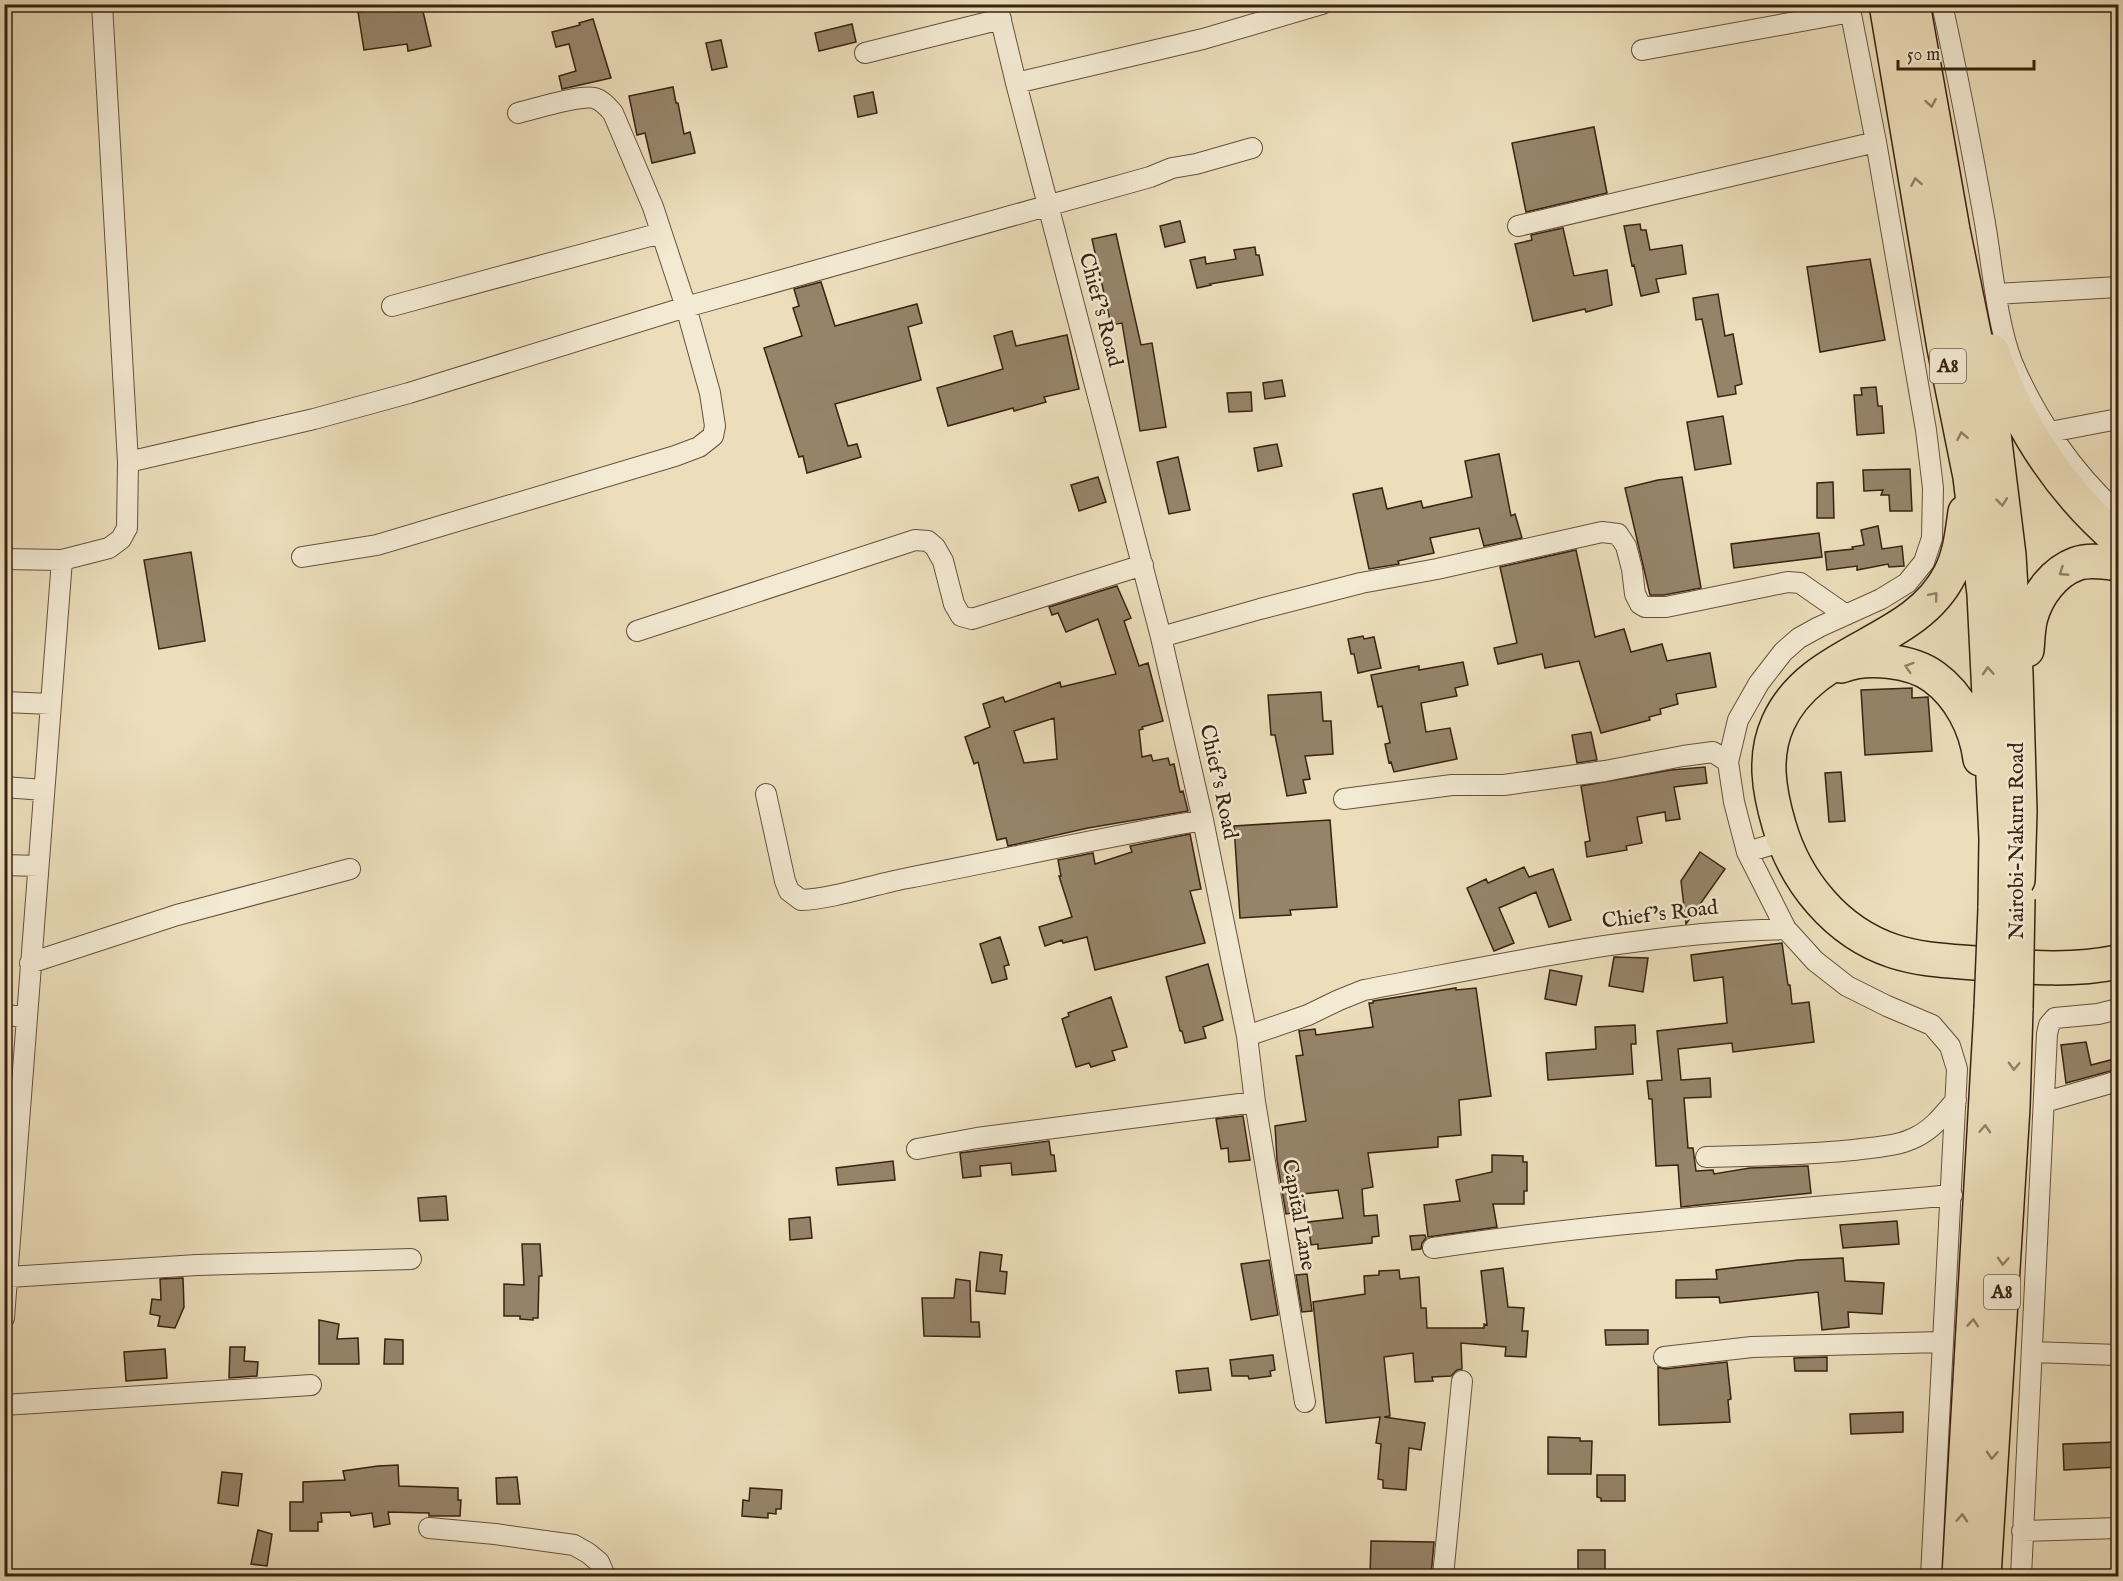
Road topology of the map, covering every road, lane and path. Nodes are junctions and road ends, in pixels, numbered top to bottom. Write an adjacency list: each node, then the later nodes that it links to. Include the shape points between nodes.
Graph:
1 (102, 4): 28 (street)
2 (1322, 4): 10 (street, via 1203,39)
3 (1886, 4): 17 (highway, A8, one-way to 3)
4 (1913, 4): 14 (highway, A8, one-way to 14)
5 (1942, 4): 21 (street)
6 (1850, 8): 8 (street); 12 (street)
7 (999, 12): 9 (street); 10 (street, Chief's Road)
8 (1642, 50)
9 (865, 53)
10 (1016, 83): 15 (street, Chief's Road)
11 (518, 113): 19 (street, via 581,99 594,98 604,103 613,113)
12 (1876, 142): 16 (street); 18 (street)
13 (1252, 148): 15 (street)
14 (1946, 191): 31 (highway, via 1997,366 2026,429 2060,480); 48 (highway, Nairobi-Nakuru Road / A8, one-way to 48, via 1993,426 2009,555)
15 (1048, 204): 23 (street); 36 (street, Chief's Road)
16 (1518, 226)
17 (1924, 227): 18 (street); 24 (highway, A8)
18 (1891, 231): 25 (street)
19 (662, 233): 22 (street); 23 (street)
20 (2118, 287): 21 (street)
21 (1996, 294): 27 (street, via 2012,360)
22 (392, 306)
23 (686, 307): 28 (street, via 335,414); 32 (street, via 710,393 715,426 707,442 675,456 377,545)
24 (1944, 348): 25 (street); 29 (highway, A8, one-way to 24)
25 (1912, 352): 37 (street, via 1932,477 1932,538 1924,562 1907,583)
26 (2118, 418): 27 (street)
27 (2050, 432): 30 (street)
28 (128, 462): 34 (street, via 127,528 121,539 109,548)
29 (1970, 477): 40 (highway, one-way to 29, via 1907,621 1932,599 1950,574 1960,547); 50 (highway, Nairobi-Nakuru Road / A8, one-way to 29, via 1984,594)
30 (2118, 513)
31 (2118, 540)
32 (302, 557)
33 (4, 559): 34 (street)
34 (62, 560): 42 (street)
35 (2118, 564): 48 (highway, one-way to 48, via 2077,563 2057,575 2039,597 2030,618)
36 (1143, 565): 38 (street, via 972,619 961,616 954,604 943,561 935,547 928,541 915,540); 39 (street, Chief's Road)
37 (1846, 615): 39 (street, via 1800,583 1788,582 1666,607 1645,607 1635,594 1626,546 1618,534 1602,532 1361,583); 43 (street, via 1799,638 1782,652 1738,720)
38 (637, 632)
39 (1161, 637): 49 (street, Chief's Road)
40 (1816, 675): 50 (highway, one-way to 40, via 1971,722 1954,696 1933,676 1908,665 1882,660 1849,663); 51 (highway, via 1793,698 1777,723 1768,761 1772,799)
41 (4, 702): 42 (street)
42 (51, 704): 45 (street)
43 (1728, 762): 47 (street, via 1713,752 1515,783 1452,785); 52 (street)
44 (4, 787): 45 (street)
45 (44, 790): 54 (street)
46 (766, 794): 49 (street, via 785,881 789,891 801,900)
47 (1344, 799)
48 (2020, 811): 56 (highway, Nairobi-Nakuru Road / A8)
49 (1203, 820): 64 (street, Chief's Road)
50 (1996, 838): 56 (highway, Nairobi-Nakuru Road / A8)
51 (1784, 841): 52 (street); 58 (highway, via 1800,875 1820,902 1843,925 1894,952 2049,969)
52 (1747, 852): 57 (street)
53 (4, 865): 54 (street)
54 (38, 866): 59 (street)
55 (350, 869): 59 (street, via 177,915)
56 (2006, 904): 60 (highway, Nairobi-Nakuru Road / A8, bridge)
57 (1786, 929): 64 (street, Chief's Road, via 1661,937 1364,990); 66 (street, via 1815,961 1847,986 1932,1025 1950,1046 1957,1069)
58 (2118, 962)
59 (30, 963): 63 (street)
60 (2004, 1008): 90 (highway, A8, one-way to 60); 91 (highway, A8, one-way to 91, via 2013,1107)
61 (2118, 1009): 68 (street, via 2055,1018 2049,1025)
62 (4, 1015): 63 (street)
63 (26, 1017): 74 (street)
64 (1246, 1036): 67 (street, Capital Lane)
65 (2118, 1081): 68 (street)
66 (1956, 1100): 70 (street, via 1928,1130 1891,1146 1803,1155); 71 (street)
67 (1255, 1102): 69 (street); 82 (street, Capital Lane)
68 (2045, 1102): 77 (street)
69 (917, 1149)
70 (1706, 1157)
71 (1952, 1196): 72 (street, via 1634,1222); 76 (street)
72 (1433, 1248)
73 (411, 1259): 74 (street, via 197,1265)
74 (9, 1277): 75 (street)
75 (4, 1318)
76 (1942, 1342): 79 (street, via 1752,1347); 89 (street)
77 (2032, 1352): 78 (street); 86 (street)
78 (2118, 1355)
79 (1664, 1357)
80 (1462, 1382): 88 (street)
81 (311, 1386): 83 (street)
82 (1305, 1402)
83 (4, 1405)
84 (429, 1528): 87 (street, via 574,1545 599,1562)
85 (2118, 1528): 86 (street)
86 (2022, 1532): 92 (street)
87 (605, 1576)
88 (1443, 1576)
89 (1931, 1576)
90 (1959, 1576)
91 (1984, 1576)
92 (2021, 1576)

